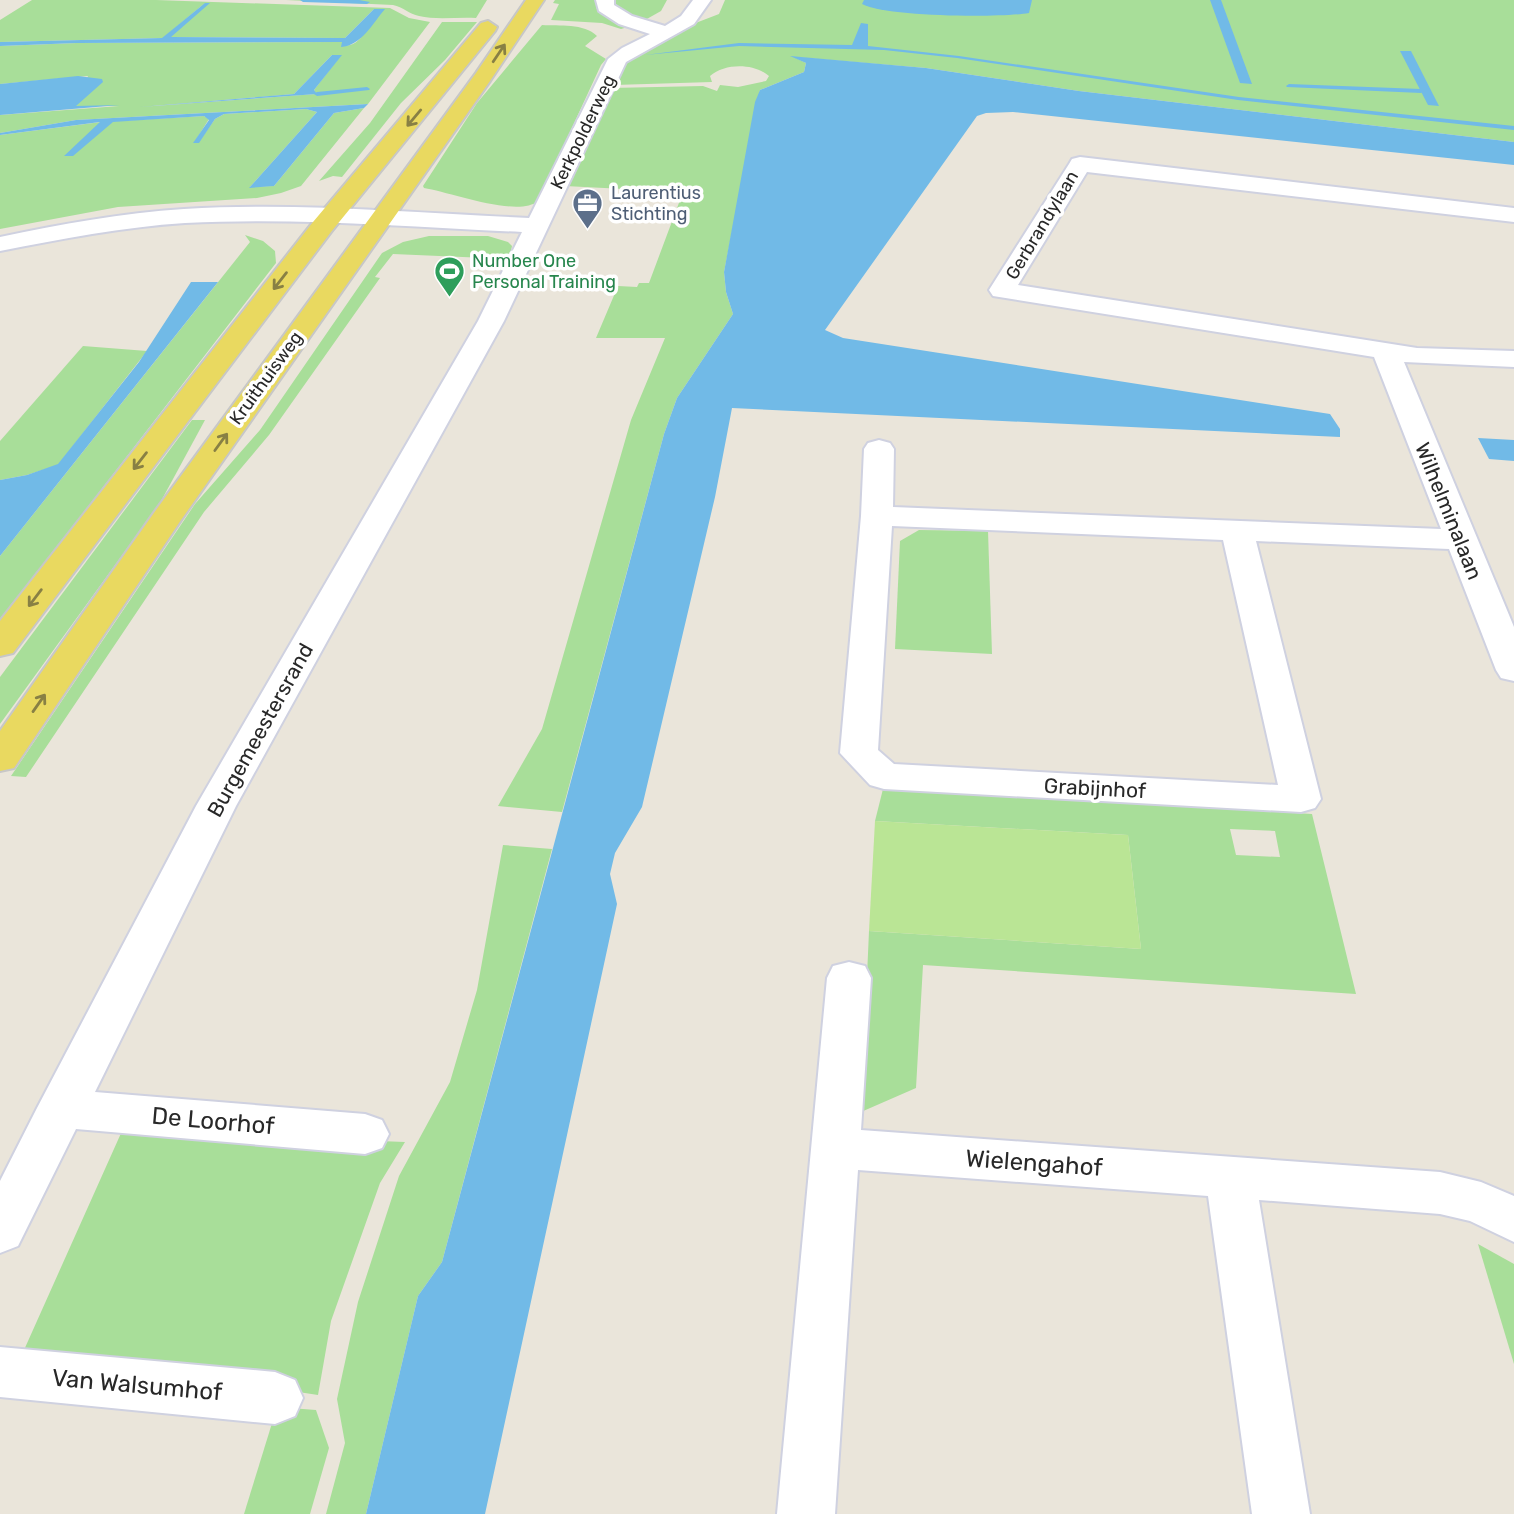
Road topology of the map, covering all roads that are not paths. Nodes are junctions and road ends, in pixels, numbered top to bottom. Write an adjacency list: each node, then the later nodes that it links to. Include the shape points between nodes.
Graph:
1 (702, 0): 5 (street, Kerkpolderweg, via 694,16)
2 (609, 7): 5 (street, via 639,26)
3 (526, 14): 8 (main road, Kruithuisweg, one-way to 3)
4 (493, 21): 7 (main road, one-way to 7)
5 (669, 30): 9 (street, Kerkpolderweg, via 618,59)
6 (1514, 215): 12 (street, Gerbrandylaan, via 1080,163 1002,290)
7 (326, 222): 8 (street); 10 (street, via 185,216 104,224); 11 (street, via 177,225 81,236); 18 (main road, one-way to 18)
8 (378, 224): 9 (street); 20 (main road, Kruithuisweg, one-way to 8)
9 (537, 231): 22 (street, Burgemeestersrand, via 486,331 216,806)
10 (0, 244)
11 (0, 253)
12 (1385, 351): 13 (street, Gerbrandylaan); 17 (street, Wilhelminalaan)
13 (1514, 359)
14 (879, 449): 15 (street, Grabijnhof)
15 (877, 516): 16 (street); 16 (street, Grabijnhof, via 859,753 884,776 1301,799)
16 (1237, 529): 17 (street)
17 (1460, 540): 19 (street, Wilhelminalaan)
18 (0, 645)
19 (1511, 655)
20 (0, 759)
21 (849, 978): 24 (street)
22 (61, 1108): 23 (street, De Loorhof); 27 (street, Burgemeestersrand)
23 (365, 1134)
24 (837, 1148): 25 (street, Wielengahof); 30 (street)
25 (1230, 1178): 26 (street, Wielengahof, via 1440,1193 1481,1203); 31 (street)
26 (1514, 1220)
27 (0, 1231)
28 (0, 1372): 29 (street, Van Walsumhof)
29 (275, 1398)
30 (806, 1514)
31 (1281, 1514)

